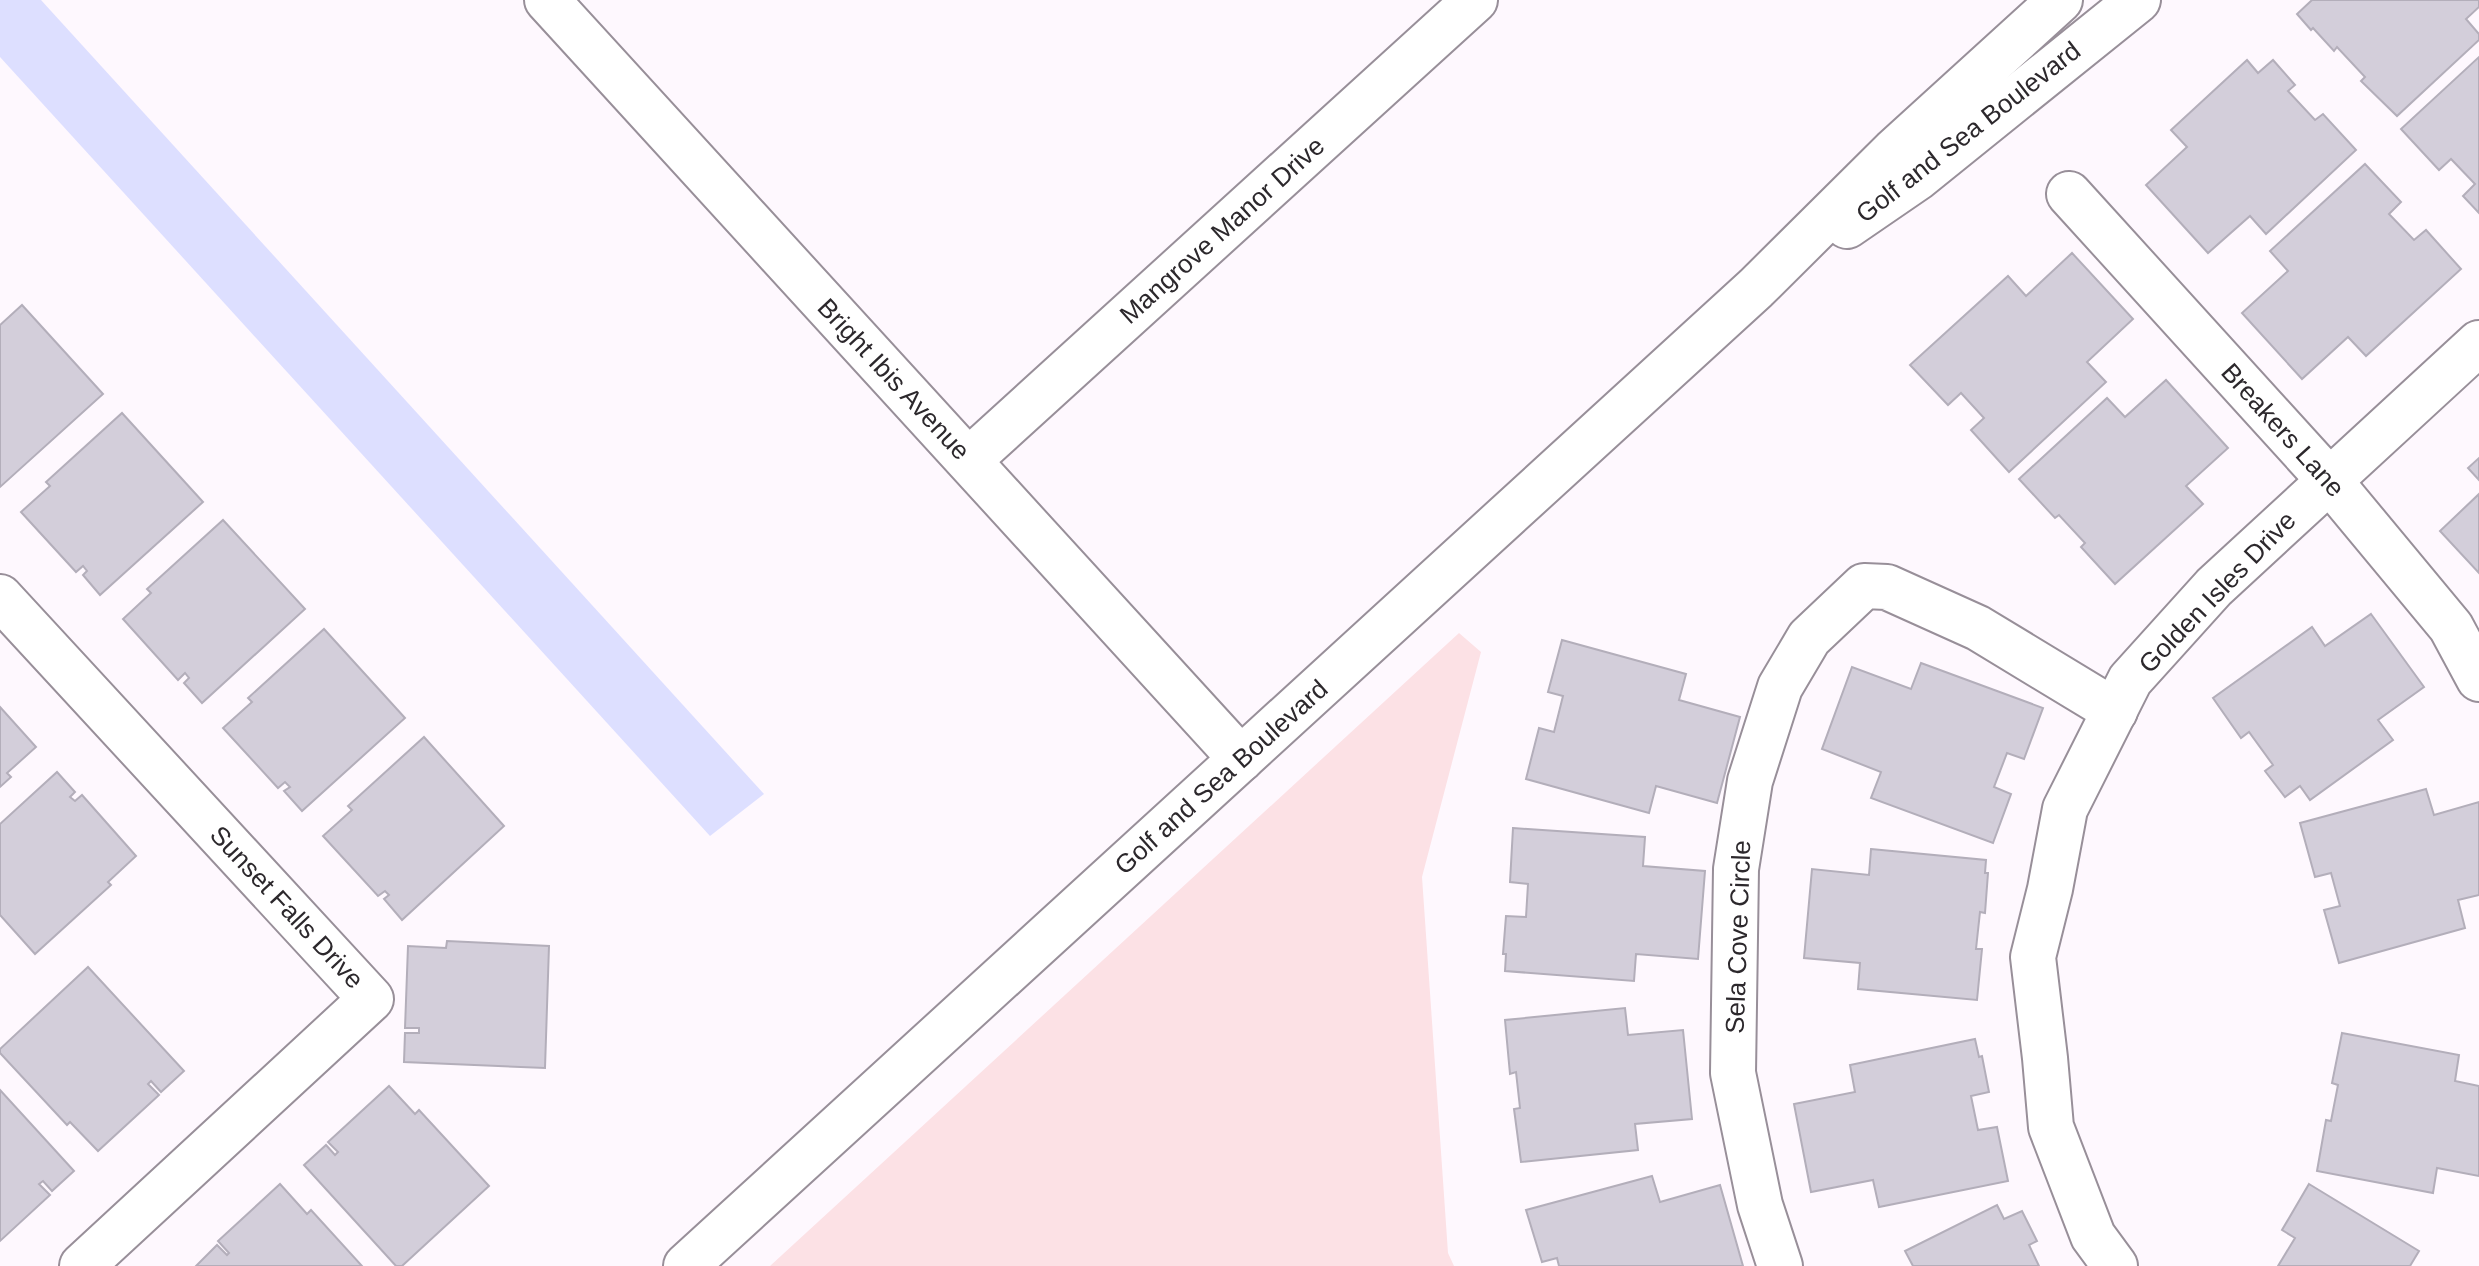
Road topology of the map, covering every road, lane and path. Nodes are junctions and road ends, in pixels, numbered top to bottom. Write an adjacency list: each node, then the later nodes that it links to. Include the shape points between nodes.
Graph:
1 (547, 0): 8 (street, Bright Ibis Avenue)
2 (1475, 0): 8 (street, Mangrove Manor Drive)
3 (2060, 0): 6 (street, Golf and Sea Boulevard, via 1894,151)
4 (2138, 0): 6 (street, Golf and Sea Boulevard, via 1917,178)
5 (2069, 194): 9 (street, Breakers Lane)
6 (1756, 288): 13 (street, Golf and Sea Boulevard)
7 (2479, 343): 9 (street, Golden Isles Drive)
8 (969, 460): 13 (street, Bright Ibis Avenue)
9 (2329, 480): 11 (street, Breakers Lane, via 2451,627); 12 (street, Golden Isles Drive, via 2214,587 2130,680)
10 (0, 597): 14 (street, Sunset Falls Drive, via 371,999)
11 (2479, 679)
12 (2115, 711): 16 (street, Sela Cove Circle, via 1978,628 1887,587 1864,586 1809,638 1780,687 1750,781 1736,869 1733,1073 1760,1205); 17 (street, Golden Isles Drive, via 2065,809 2033,957 2051,1127 2093,1236)
13 (1241, 759): 15 (street, Golf and Sea Boulevard)
14 (82, 1266)
15 (686, 1266)
16 (1780, 1266)
17 (2115, 1266)

